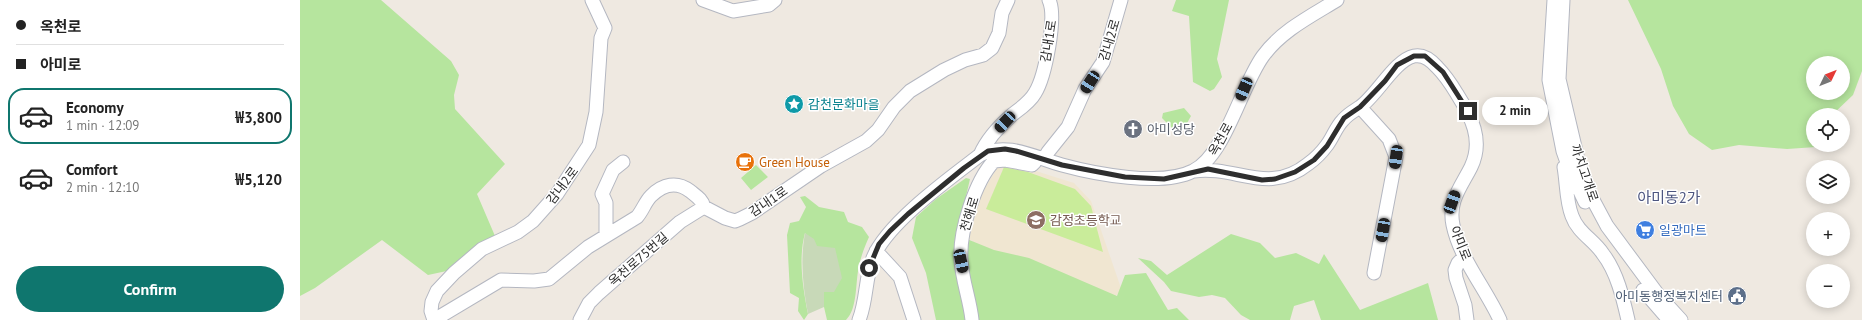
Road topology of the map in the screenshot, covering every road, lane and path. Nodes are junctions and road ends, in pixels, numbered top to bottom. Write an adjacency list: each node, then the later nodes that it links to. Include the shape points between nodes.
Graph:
1 (592, 0): 23 (street, 감내2로, via 605,28 601,38 596,112 590,145 557,194 533,221 518,232 482,249 437,291 431,311)
2 (703, 0): 3 (street, via 733,11 769,5)
3 (775, 0)
4 (1008, 0): 18 (street, 감내1로, via 992,48 983,55 944,70 910,91 866,141 821,166 740,219 735,221 725,218)
5 (1049, 0): 13 (street, 감내1로, via 1052,6 1050,38 1036,93 998,129 985,144)
6 (1121, 0): 14 (street, 감내2로, via 1104,62 1085,89 1068,127)
7 (1337, 0): 11 (street, 옥천로, via 1285,33 1264,55 1250,76)
8 (1554, 0): 12 (street, via 1549,80)
9 (1563, 0): 32 (street, 까치고개로, via 1559,79 1579,164 1592,198 1607,226 1659,296)
10 (1360, 107): 17 (street, 아미로, via 1344,118 1327,146 1314,160 1295,172 1270,180); 21 (street, 아미로, via 1397,65 1414,56 1425,56 1443,72 1472,118 1476,136 1477,148 1471,166 1452,202 1453,226); 22 (street, via 1390,140 1396,157)
11 (1217, 148): 16 (street, 옥천로, via 1209,160); 17 (street, via 1220,164)
12 (1564, 151): 30 (street, via 1562,159 1567,201 1572,217 1583,234 1603,253 1623,298); 31 (street, via 1569,168 1600,230 1654,305)
13 (980, 155): 14 (street, 옥천로, via 988,151 1005,149); 20 (street, 옥천로, via 908,214 889,232)
14 (1042, 158): 16 (street, 옥천로, via 1062,165 1125,177 1164,179); 27 (street, 천해로, via 1032,164 994,161 974,195 961,241 961,261)
15 (622, 162): 19 (street, via 613,170 602,194 606,203)
16 (1194, 171): 17 (street, 아미로, via 1208,169)
17 (1229, 173)
18 (704, 207): 19 (street, 감내1로, via 703,202 685,187 677,184 668,185 651,196 637,217); 24 (street, 옥천로75번길, via 680,222 599,293 589,303)
19 (606, 236): 23 (street, 감내1로, via 588,246 548,278 534,281 501,280)
20 (876, 251): 25 (street, 옥천로, via 869,268 864,308); 26 (street, via 900,277)
21 (1465, 256): 28 (street, via 1455,270); 29 (street, 아미로)
22 (1374, 273)
23 (434, 320)
24 (580, 320)
25 (859, 320)
26 (914, 320)
27 (972, 320)
28 (1467, 320)
29 (1500, 320)
30 (1628, 320)
31 (1669, 320)
32 (1681, 320)

